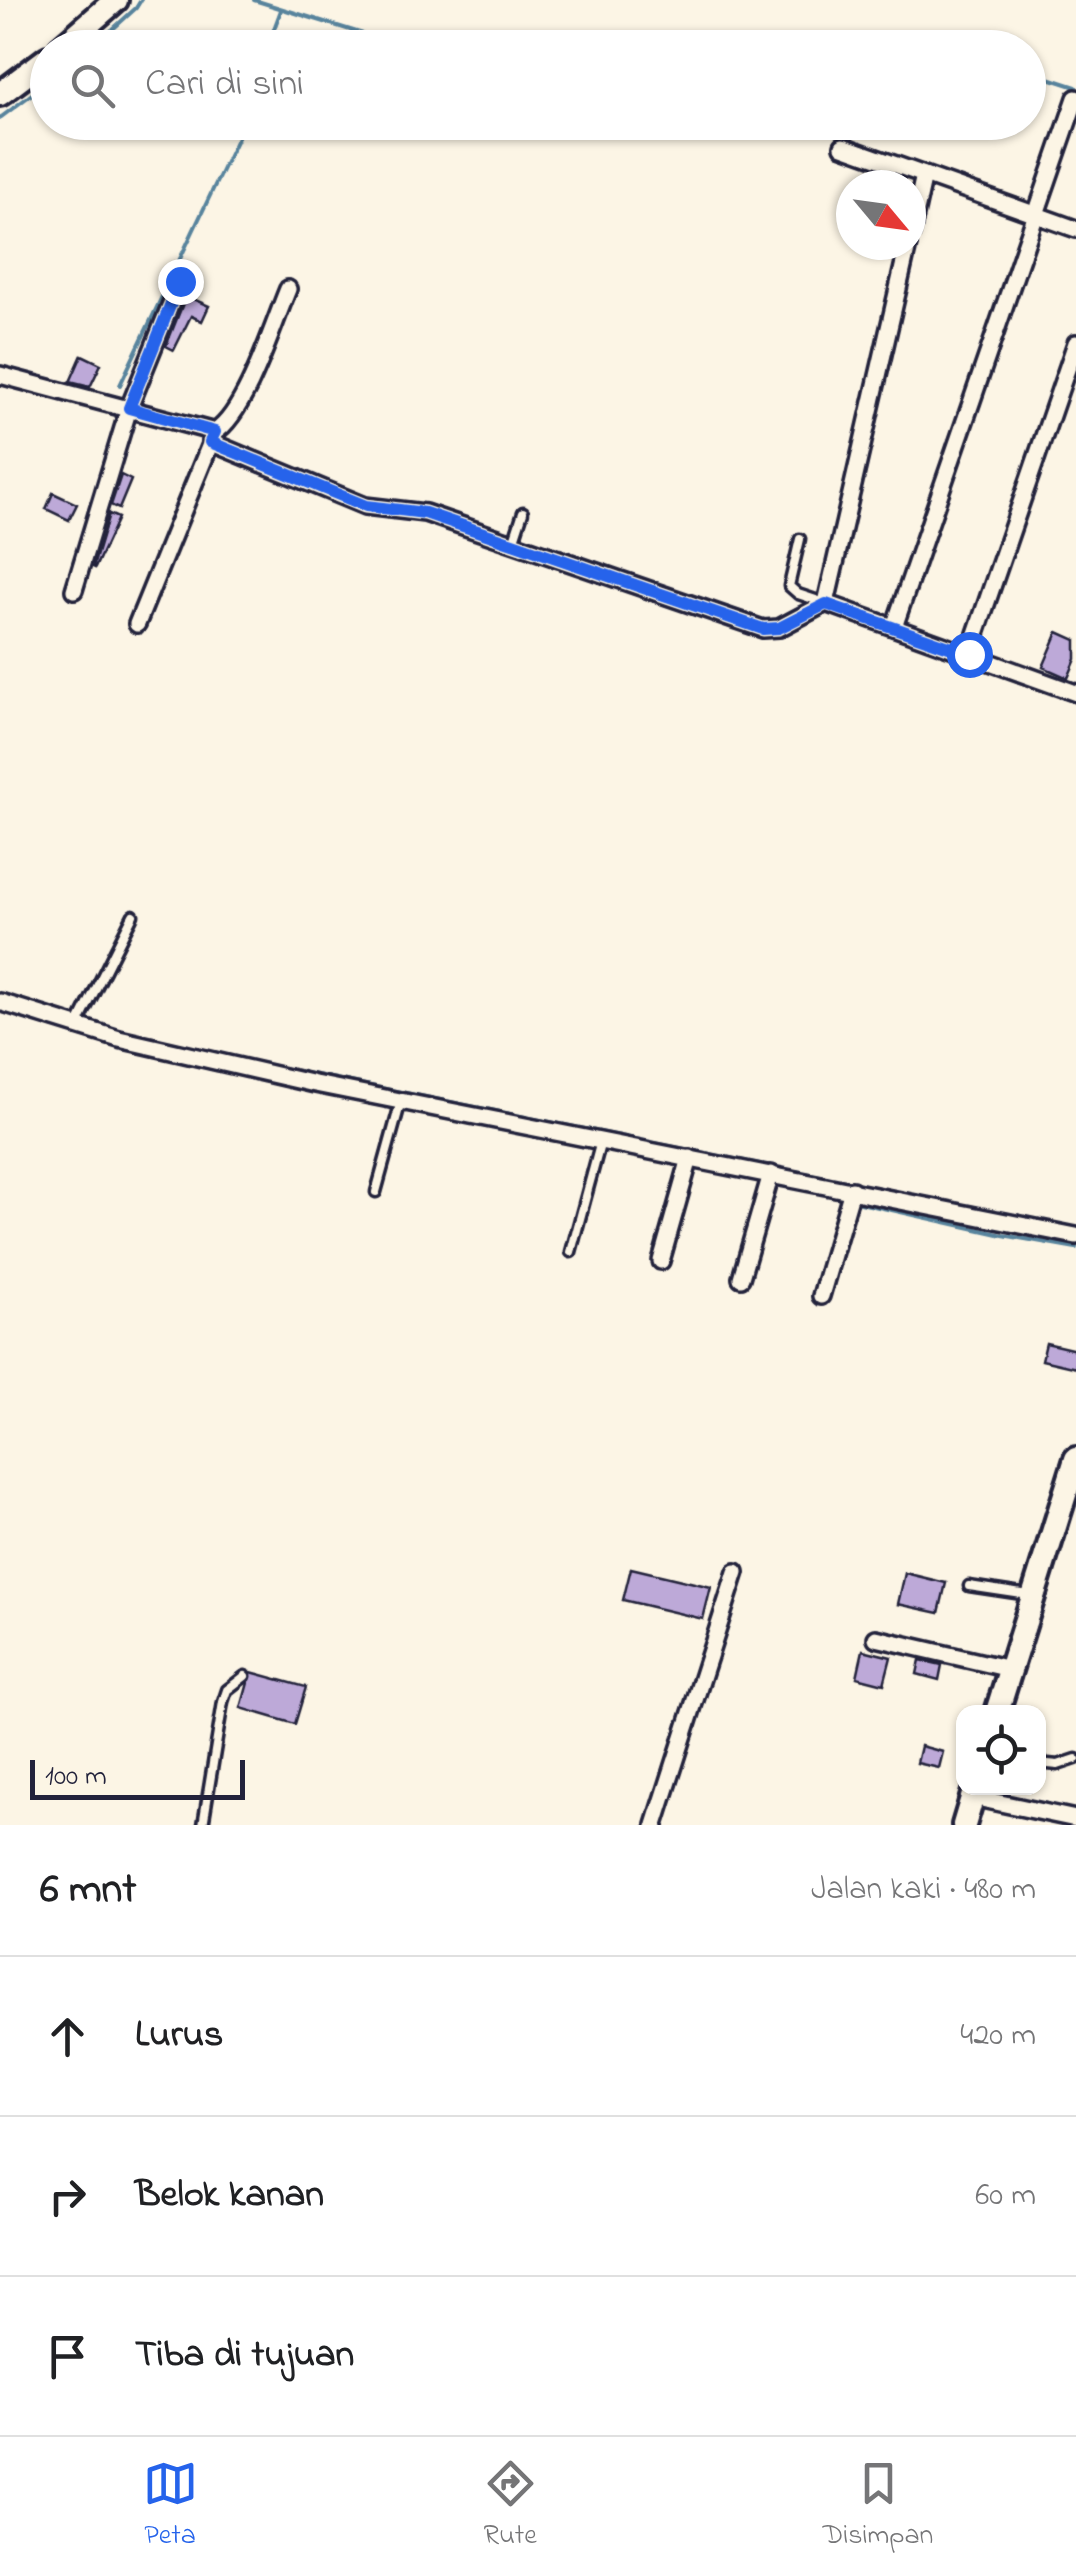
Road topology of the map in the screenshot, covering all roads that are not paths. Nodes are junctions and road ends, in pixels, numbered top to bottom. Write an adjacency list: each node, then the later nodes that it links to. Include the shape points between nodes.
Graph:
1 (116, 0): 2 (street)
2 (81, 30)
3 (30, 72): 4 (street)
4 (0, 94)
5 (1076, 98): 9 (street)
6 (843, 146): 7 (street)
7 (910, 170)
8 (926, 176): 9 (street)
9 (1036, 214): 10 (street); 24 (street)
10 (1076, 229)
11 (905, 260): 22 (street)
12 (180, 281): 16 (street)
13 (288, 289): 17 (street, via 239,405)
14 (1076, 343): 25 (street)
15 (0, 376): 16 (street)
16 (129, 408): 17 (street); 21 (street)
17 (212, 437): 20 (street, via 366,506 414,510); 23 (street)
18 (523, 512): 20 (lane)
19 (800, 539): 22 (lane, via 790,590)
20 (513, 543): 22 (street, via 763,629)
21 (74, 590)
22 (826, 604): 24 (street)
23 (136, 624)
24 (894, 627): 25 (street)
25 (969, 654): 26 (street)
26 (1076, 693)
27 (133, 915): 29 (lane)
28 (0, 1002): 29 (street)
29 (77, 1026): 30 (street)
30 (400, 1101): 31 (street); 35 (lane)
31 (601, 1141): 32 (street); 37 (lane)
32 (690, 1158): 33 (street); 38 (street)
33 (770, 1174): 34 (street); 39 (street)
34 (852, 1190): 36 (street); 40 (street)
35 (376, 1192)
36 (1076, 1236)
37 (570, 1252)
38 (660, 1261)
39 (742, 1278)
40 (821, 1296)
41 (1076, 1463): 44 (street)
42 (736, 1572): 55 (street)
43 (969, 1586): 44 (lane)
44 (1032, 1596): 46 (street)
45 (876, 1638): 46 (street)
46 (1010, 1669): 48 (street)
47 (245, 1676): 54 (lane, via 227,1690)
48 (999, 1705)
49 (1076, 1759): 50 (lane)
50 (1046, 1764)
51 (973, 1795): 56 (street)
52 (985, 1795): 53 (street)
53 (1076, 1820)
54 (203, 1825)
55 (656, 1825)
56 (964, 1825)

